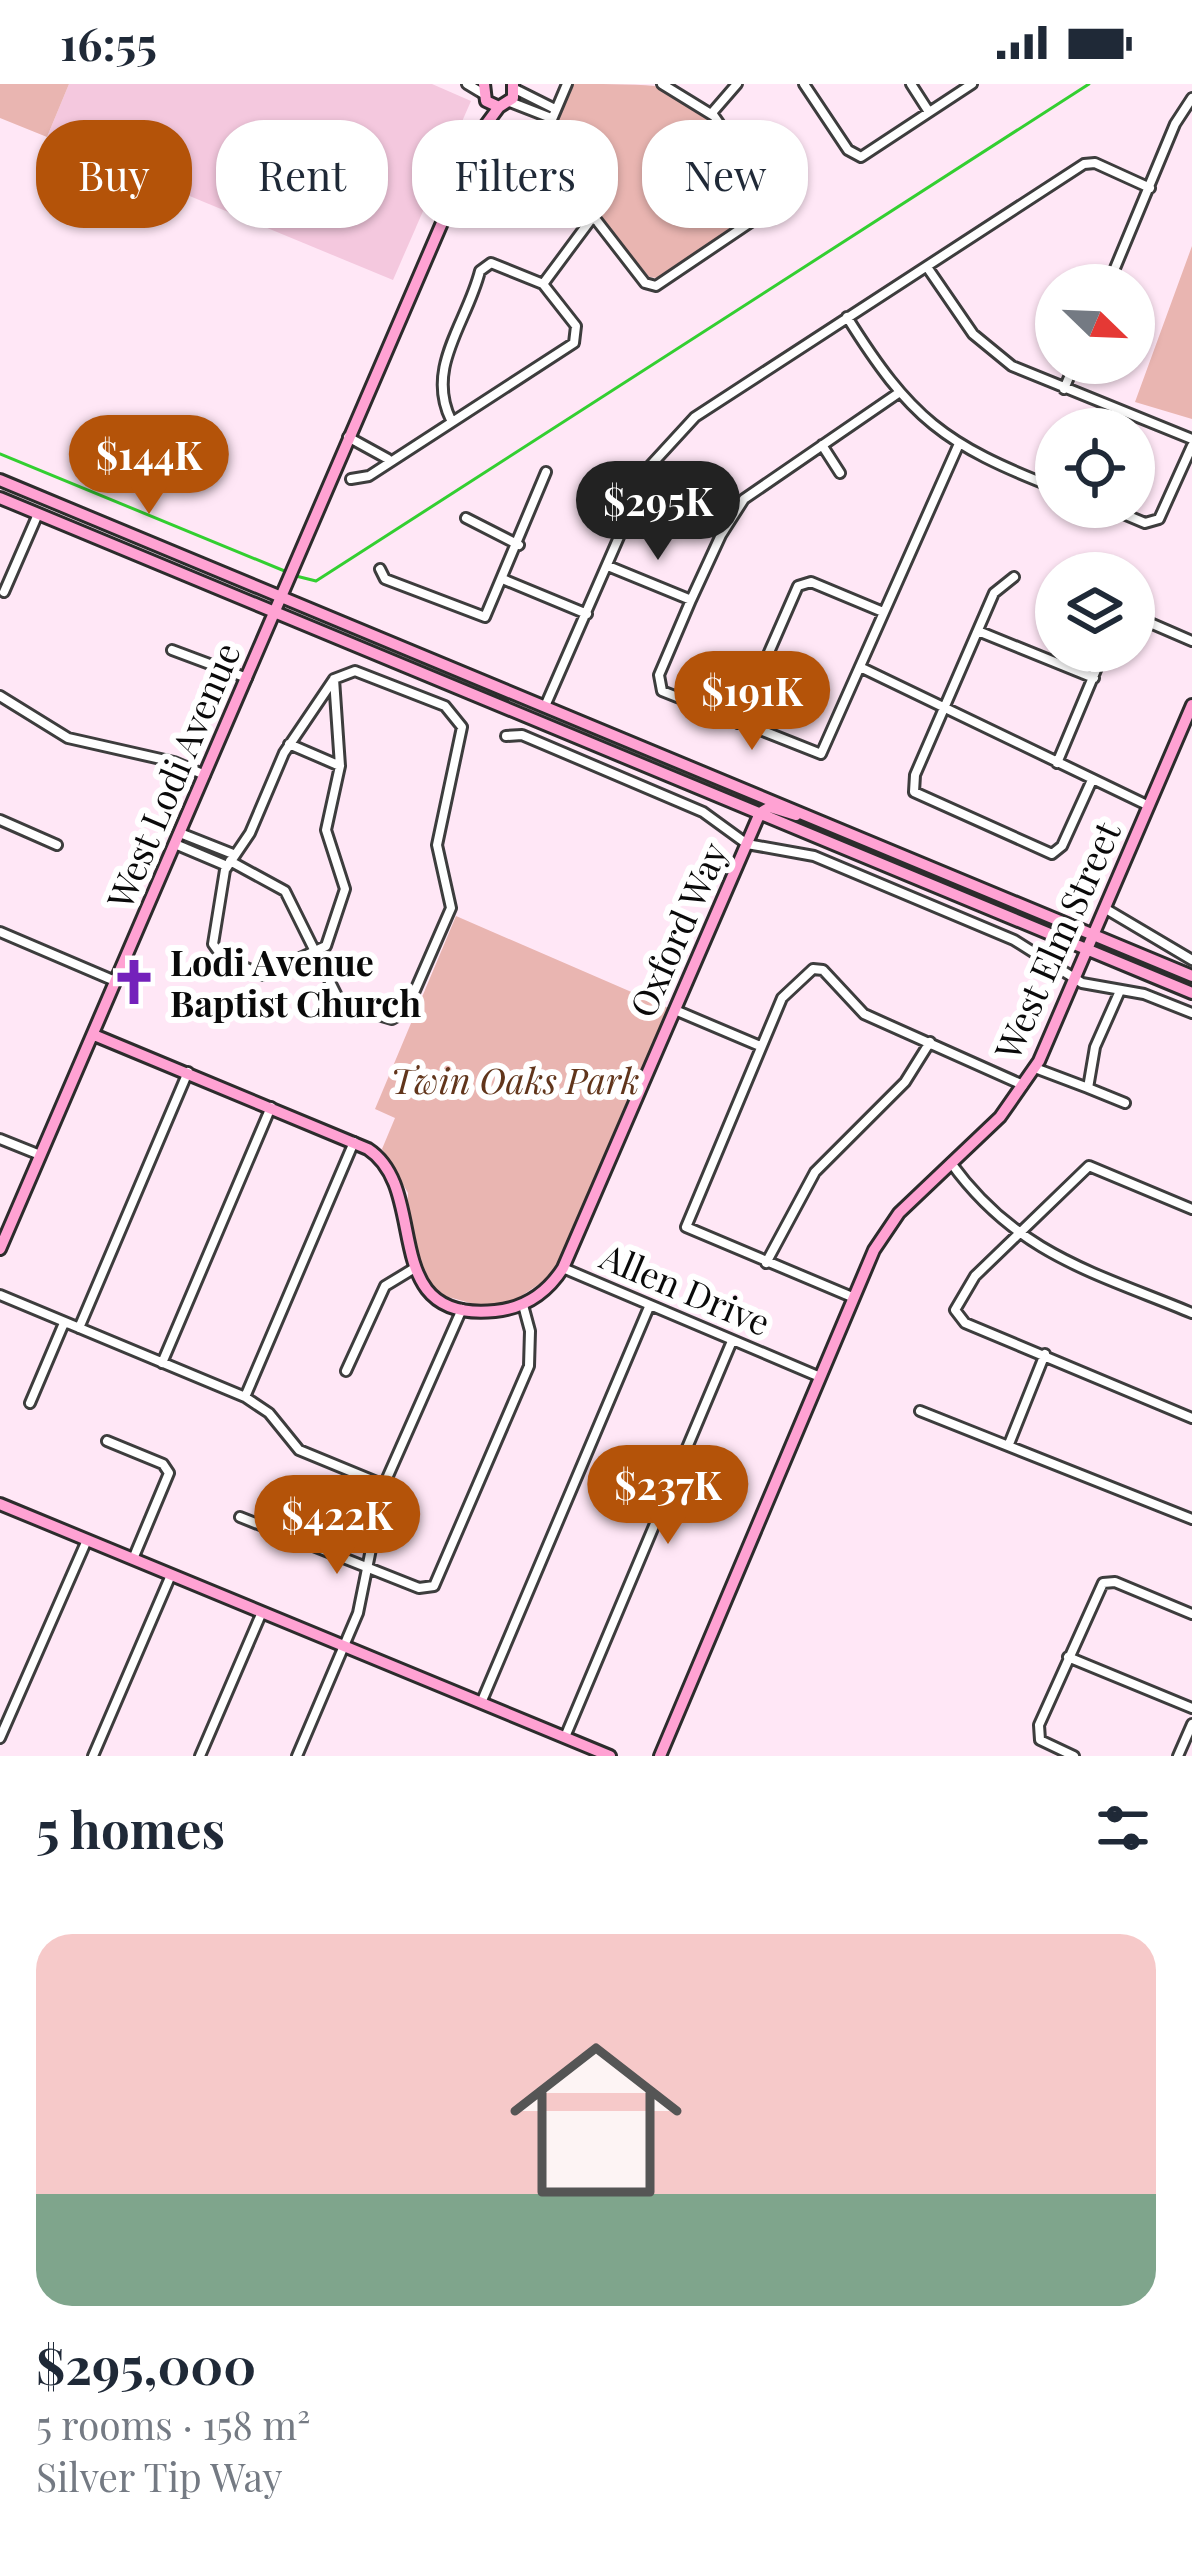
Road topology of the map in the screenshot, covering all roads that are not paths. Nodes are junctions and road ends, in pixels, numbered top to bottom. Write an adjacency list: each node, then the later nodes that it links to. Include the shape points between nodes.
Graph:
1 (467, 84): 9 (street)
2 (567, 84): 13 (street)
3 (662, 84): 14 (street)
4 (737, 84): 14 (street)
5 (804, 84): 12 (street, via 856,157)
6 (911, 84): 12 (street)
7 (973, 84): 12 (street)
8 (514, 86): 11 (street); 13 (street)
9 (484, 93): 11 (street)
10 (1192, 98): 17 (street)
11 (505, 105): 13 (street); 15 (street)
12 (929, 112)
13 (553, 114): 16 (street)
14 (711, 114): 20 (street, via 776,205 661,285 650,286)
15 (491, 120)
16 (551, 120)
17 (1150, 188): 21 (street); 22 (street, via 1084,164)
18 (438, 228): 29 (street, West Lodi Avenue)
19 (585, 228): 23 (street)
20 (601, 228)
21 (1117, 264)
22 (927, 267): 24 (street); 26 (street, via 991,352)
23 (543, 284): 28 (street, via 578,338); 28 (street, via 488,264 441,372)
24 (847, 317): 27 (street); 46 (street, via 674,435 650,466)
25 (1066, 384): 26 (street)
26 (1064, 389): 30 (street)
27 (897, 394): 31 (street); 32 (street)
28 (451, 420): 33 (street)
29 (348, 437): 33 (street); 51 (street, West Lodi Avenue)
30 (1192, 443): 42 (street)
31 (822, 445): 35 (street); 52 (street, via 744,499)
32 (958, 446): 37 (street); 54 (street)
33 (388, 460): 36 (street, via 370,476)
34 (546, 472): 45 (street)
35 (840, 473)
36 (351, 479)
37 (1035, 479)
38 (0, 480): 44 (street)
39 (0, 498): 40 (street)
40 (38, 514): 43 (street); 50 (street)
41 (466, 518): 45 (street)
42 (1155, 520)
43 (58, 522): 44 (street, via 128,543); 53 (street)
44 (138, 538): 51 (street)
45 (519, 545): 49 (street)
46 (608, 566): 52 (street); 55 (street)
47 (380, 569): 49 (street, via 385,579 485,616)
48 (1014, 577): 57 (street, via 999,586)
49 (505, 580): 55 (street)
50 (4, 592)
51 (280, 597): 53 (street, West Lodi Avenue); 66 (street)
52 (691, 600): 70 (street, via 659,675 661,689)
53 (274, 611): 62 (street, West Lodi Avenue); 69 (street)
54 (883, 612): 60 (street); 70 (street, via 811,582 798,586)
55 (587, 614): 66 (street)
56 (1155, 625): 58 (street)
57 (978, 631): 63 (street); 68 (street)
58 (1192, 641)
59 (172, 650): 62 (street)
60 (860, 667): 68 (street); 70 (street, via 816,755)
61 (1096, 672): 63 (street)
62 (247, 677): 75 (street, West Lodi Avenue)
63 (1094, 678): 73 (street)
64 (334, 679): 72 (street); 74 (street); 89 (street, via 355,671 459,719 462,737 437,845 451,908 401,1016 341,1004)
65 (0, 696): 75 (street, via 68,737)
66 (546, 704): 69 (street, via 536,713); 80 (street)
67 (1192, 705): 77 (street, West Elm Street)
68 (946, 707): 73 (street); 76 (street, via 914,792 1052,854)
69 (510, 709): 78 (street)
70 (738, 723)
71 (506, 736): 82 (street, via 703,812)
72 (289, 744): 74 (street); 84 (street)
73 (1057, 763): 76 (street)
74 (340, 766): 89 (street, via 326,830 345,889 330,938)
75 (205, 775): 81 (street, West Lodi Avenue)
76 (1092, 781): 77 (street)
77 (1149, 806): 85 (street, West Elm Street)
78 (760, 813): 80 (street, via 770,807); 82 (street, Oxford Way); 88 (street)
79 (0, 820): 83 (street)
80 (840, 826): 87 (street)
81 (178, 839): 84 (street); 93 (street, West Lodi Avenue)
82 (747, 844): 92 (street, via 814,856 1014,940); 96 (street, Oxford Way)
83 (58, 845)
84 (230, 860): 89 (street, via 281,886); 89 (street, via 211,933 223,958 263,975)
85 (1106, 909): 87 (street, West Elm Street); 90 (street)
86 (0, 932): 93 (street)
87 (1095, 935): 88 (street, West Elm Street); 91 (street)
88 (1088, 949): 92 (street, West Elm Street); 94 (street)
89 (314, 954)
90 (1192, 960)
91 (1192, 976)
92 (1074, 980): 95 (street); 101 (street, West Elm Street)
93 (117, 981): 98 (street, West Lodi Avenue)
94 (1192, 992)
95 (1119, 993): 97 (street); 104 (street, via 1095,1047)
96 (674, 1010): 100 (street); 115 (street, Oxford Way)
97 (1192, 1013)
98 (94, 1035): 102 (street); 109 (street, West Lodi Avenue)
99 (930, 1042): 100 (street, via 859,1011 823,970 813,969 782,998); 103 (street); 114 (street, via 905,1082 815,1172)
100 (760, 1046): 114 (street, via 686,1224)
101 (1035, 1068): 103 (street, West Elm Street); 104 (street)
102 (188, 1072): 106 (street); 124 (street)
103 (1024, 1085): 110 (street, West Elm Street)
104 (1088, 1088): 105 (street)
105 (1125, 1103)
106 (271, 1107): 108 (street); 127 (street)
107 (0, 1139): 109 (street)
108 (354, 1142): 116 (street, via 376,1154 398,1184); 130 (street)
109 (41, 1156): 113 (street, West Lodi Avenue)
110 (951, 1163): 112 (street); 118 (street, West Elm Street, via 899,1213)
111 (1192, 1209): 112 (street, via 1089,1166)
112 (1018, 1236): 122 (street); 126 (street, via 975,1276 956,1314)
113 (0, 1249)
114 (766, 1263): 118 (street)
115 (563, 1268): 119 (street, Allen Drive); 120 (street, Allen Drive)
116 (413, 1269): 121 (street, via 438,1297); 128 (street, via 386,1286)
117 (0, 1295): 123 (street)
118 (852, 1297): 129 (street, West Elm Street)
119 (523, 1305): 121 (street); 142 (street, via 529,1366 431,1588)
120 (649, 1307): 125 (street, Allen Drive); 148 (street)
121 (462, 1308): 136 (street)
122 (1192, 1313)
123 (64, 1323): 124 (street); 131 (street)
124 (79, 1328): 127 (street)
125 (732, 1341): 129 (street, Allen Drive); 151 (street)
126 (1045, 1354): 133 (street); 135 (street)
127 (162, 1363): 130 (street)
128 (346, 1371)
129 (820, 1376): 157 (street, West Elm Street)
130 (245, 1397): 136 (street, via 299,1450)
131 (30, 1403)
132 (920, 1411): 135 (street)
133 (1192, 1418)
134 (107, 1441): 141 (street, via 169,1473)
135 (1009, 1444): 139 (street)
136 (384, 1486): 142 (street)
137 (0, 1504): 140 (street)
138 (240, 1517): 142 (street)
139 (1192, 1519)
140 (87, 1540): 141 (street); 152 (street)
141 (133, 1559): 143 (street)
142 (368, 1565): 146 (street)
143 (171, 1575): 144 (street); 153 (street)
144 (262, 1612): 146 (street); 154 (street)
145 (1192, 1613): 147 (street, via 1112,1581 1098,1589)
146 (345, 1647): 148 (street); 155 (street)
147 (1068, 1657): 149 (street); 158 (street, via 1038,1730 1045,1744)
148 (481, 1702): 151 (street)
149 (1192, 1708)
150 (1192, 1724): 159 (street)
151 (565, 1737): 156 (street)
152 (0, 1738)
153 (93, 1756)
154 (200, 1756)
155 (297, 1756)
156 (610, 1756)
157 (660, 1756)
158 (1074, 1756)
159 (1178, 1756)

